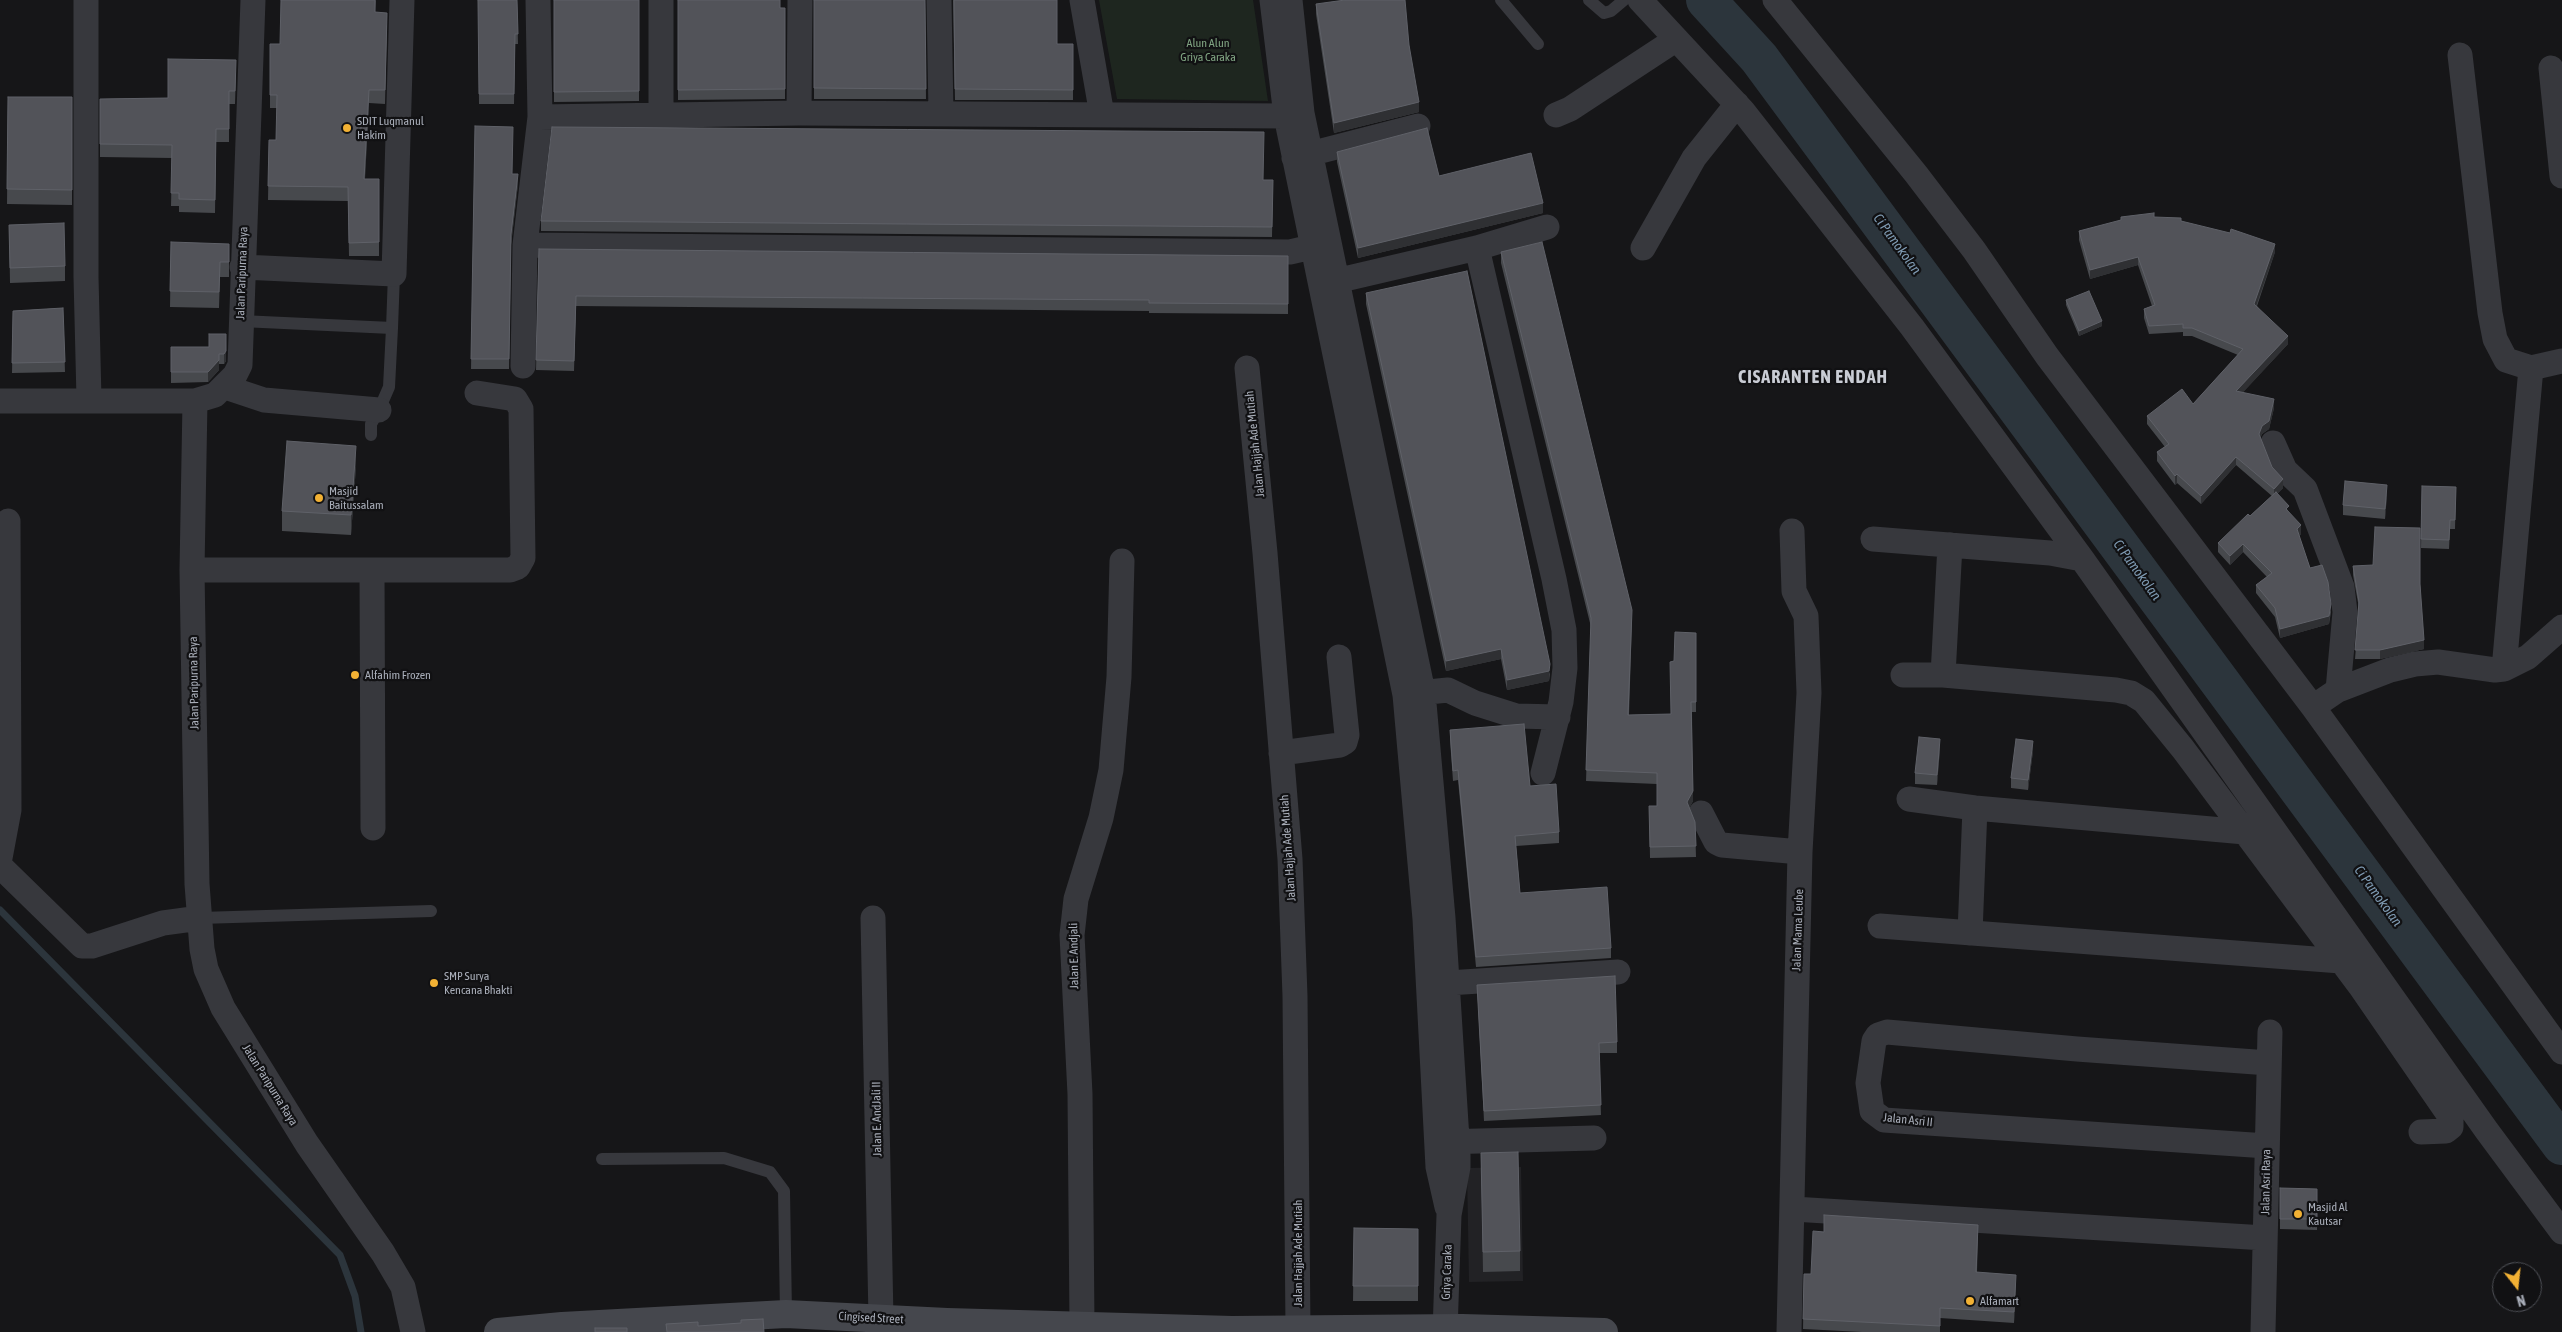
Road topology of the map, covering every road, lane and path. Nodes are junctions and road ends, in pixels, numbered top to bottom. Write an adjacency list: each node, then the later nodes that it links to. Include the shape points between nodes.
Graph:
1 (86, 0): 47 (street)
2 (253, 0): 36 (street, Jalan Paripurna Raya)
3 (402, 0): 37 (street)
4 (538, 0): 27 (street)
5 (661, 0): 23 (street)
6 (800, 0): 21 (street)
7 (940, 0): 22 (street)
8 (1082, 0): 26 (street)
9 (1272, 0): 24 (street)
10 (1290, 0): 24 (street)
11 (1501, 0): 17 (lane)
12 (1589, 0): 13 (lane, via 1604,13)
13 (1624, 0)
14 (1640, 0): 16 (street)
15 (1776, 0): 68 (street, via 1962,235 2047,356)
16 (1675, 40): 20 (street); 25 (street)
17 (1538, 44)
18 (2460, 55): 44 (street, via 2495,339 2506,360)
19 (2551, 68): 30 (street)
20 (1737, 104): 35 (street, via 1694,158); 57 (street, via 1828,216)
21 (799, 113): 22 (street); 23 (street)
22 (941, 114): 26 (street)
23 (661, 115): 27 (street)
24 (1294, 115): 26 (street); 29 (street)
25 (1556, 115)
26 (1102, 116)
27 (540, 117): 33 (street)
28 (1418, 126): 29 (street)
29 (1303, 156): 32 (street)
30 (2562, 176)
31 (1547, 227): 34 (street)
32 (1321, 244): 33 (street, via 1290,252); 38 (street)
33 (525, 245): 42 (street)
34 (1477, 248): 38 (street); 69 (street, via 1564,630 1566,668)
35 (1643, 248)
36 (242, 267): 37 (street); 39 (street, Jalan Paripurna Raya)
37 (394, 274): 40 (lane)
38 (1329, 283): 67 (street)
39 (241, 321): 40 (lane); 45 (street, Jalan Paripurna Raya, via 240,365)
40 (392, 328): 50 (lane, via 389,387)
41 (2562, 361): 44 (street)
42 (523, 366)
43 (1247, 368): 70 (street, Jalan Hajjah Ade Mutiah)
44 (2531, 368): 63 (street)
45 (225, 388): 49 (street); 50 (street, via 264,400)
46 (477, 393): 60 (street, via 515,399 521,409 521,564 510,570)
47 (89, 399): 48 (street); 49 (street)
48 (0, 400)
49 (195, 401): 59 (street, Jalan Paripurna Raya)
50 (379, 410): 51 (lane, via 371,424)
51 (371, 435)
52 (2273, 443): 66 (street, via 2285,470 2304,490 2342,587 2345,612)
53 (8, 521): 78 (street, via 9,810)
54 (1792, 531): 77 (street, Jalan Mama Leube, via 1794,591 1806,616 1809,670)
55 (1873, 539): 56 (street)
56 (1950, 544): 57 (street); 65 (street)
57 (2082, 559): 86 (street)
58 (1122, 561): 103 (street, Jalan E. Andjali, via 1119,677 1111,770 1101,818 1076,898 1072,935 1080,1094)
59 (192, 570): 60 (street); 81 (street, Jalan Paripurna Raya)
60 (372, 570): 75 (street)
61 (2562, 627): 63 (street, via 2524,660)
62 (1339, 657): 70 (street, via 1345,742)
63 (2504, 669): 66 (street, via 2438,662 2415,664)
64 (1903, 675): 65 (street)
65 (1943, 676): 76 (street, via 2131,693 2150,708)
66 (2338, 690): 68 (street)
67 (1414, 693): 69 (street, via 1448,690 1516,716); 83 (street)
68 (2313, 708): 91 (street)
69 (1558, 717): 71 (street)
70 (1281, 753): 105 (street, Jalan Hajjah Ade Mutiah, via 1290,859 1295,996)
71 (1543, 773)
72 (1909, 799): 73 (street)
73 (1975, 808): 76 (street); 85 (street)
74 (1701, 813): 77 (street, via 1716,842 1722,845)
75 (373, 828)
76 (2245, 832): 86 (street)
77 (1800, 852): 98 (street, Jalan Mama Leube)
78 (0, 858)
79 (0, 866): 81 (street, via 82,946 92,946 163,923)
80 (431, 911): 81 (lane)
81 (200, 918): 108 (street, Jalan Paripurna Raya, via 206,969 223,1008 307,1144 384,1253 403,1287)
82 (873, 918): 102 (street, Jalan E. AndJali II)
83 (1434, 919): 89 (street); 96 (street)
84 (1880, 926): 85 (street)
85 (1970, 933): 86 (street)
86 (2348, 953): 88 (street)
87 (1618, 972): 89 (street)
88 (2367, 979): 93 (street, via 2451,1118 2452,1127 2446,1131); 99 (street)
89 (1448, 983): 96 (street)
90 (2270, 1032): 92 (street, Jalan Asri Raya)
91 (2562, 1052)
92 (2269, 1063): 95 (street, Jalan Asri Raya); 95 (street, Jalan Asri II, via 2077,1050 1886,1032 1878,1035 1874,1042 1868,1083 1872,1111 1884,1120)
93 (2421, 1132)
94 (1594, 1138): 96 (street)
95 (2267, 1146): 100 (street, Jalan Asri Raya)
96 (1447, 1149): 106 (street, Griya Caraka, via 1449,1215)
97 (602, 1158): 101 (lane, via 724,1158 770,1172 784,1191)
98 (1793, 1208): 100 (street); 111 (street, Jalan Mama Leube)
99 (2562, 1232)
100 (2265, 1238): 112 (street, Jalan Asri Raya)
101 (786, 1314): 102 (main road, Cingised Street, via 817,1323); 109 (main road, Cingised Street)
102 (881, 1319): 104 (main road, Cingised Street)
103 (1082, 1325): 104 (main road, Cingised Street); 107 (main road, Cingised Street)
104 (935, 1327)
105 (1298, 1330): 106 (main road, Cingised Street); 107 (main road, Cingised Street)
106 (1445, 1330): 110 (main road, Cingised Street)
107 (1232, 1331)
108 (414, 1332)
109 (498, 1332)
110 (1604, 1332)
111 (1789, 1332)
112 (2263, 1332)

